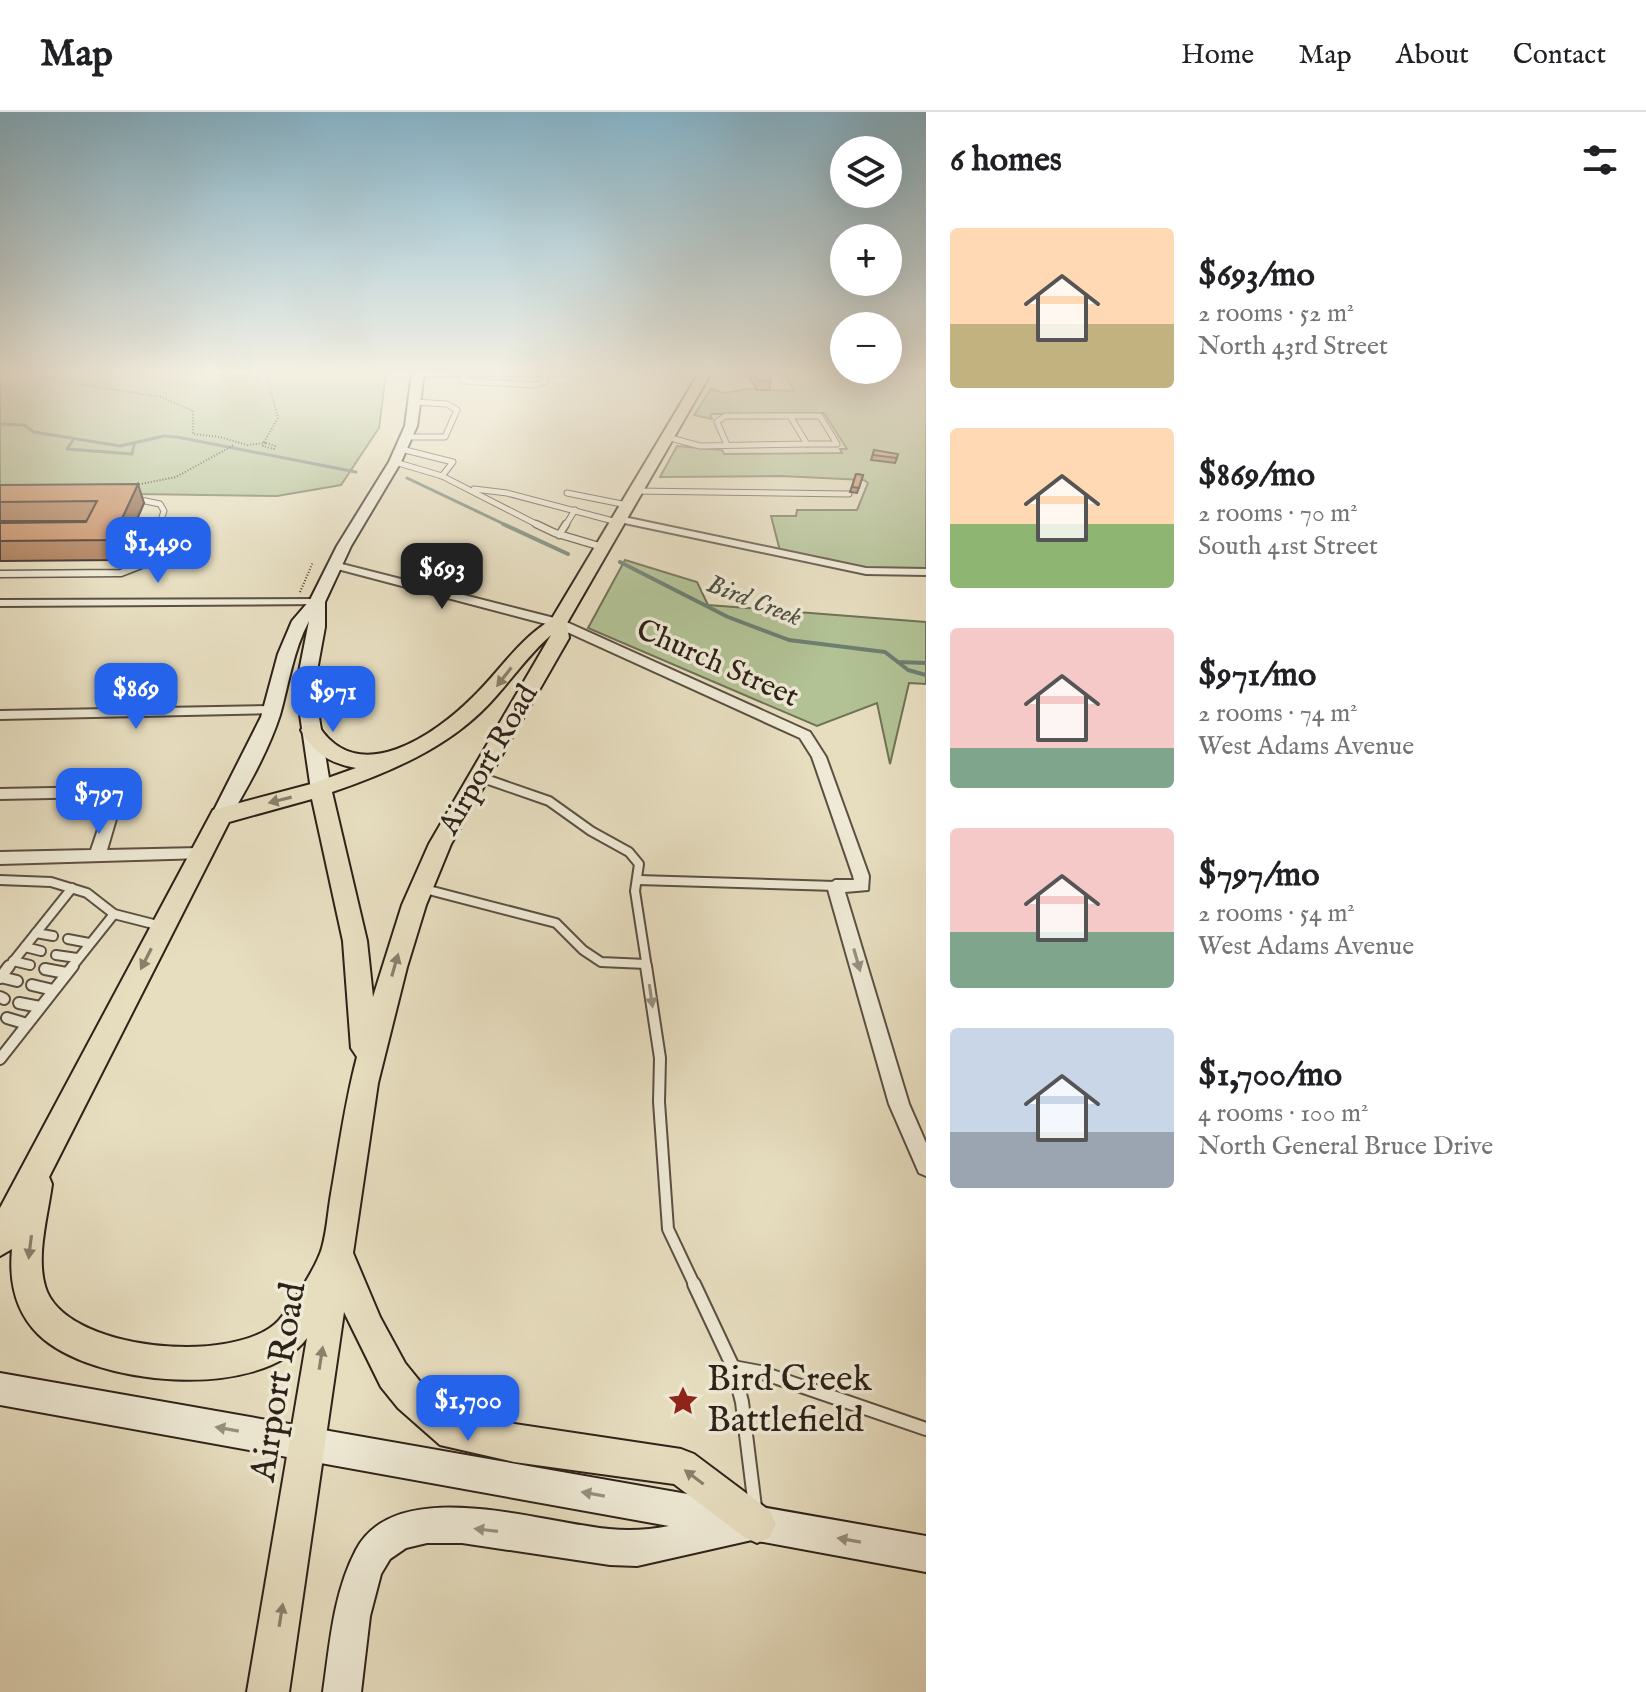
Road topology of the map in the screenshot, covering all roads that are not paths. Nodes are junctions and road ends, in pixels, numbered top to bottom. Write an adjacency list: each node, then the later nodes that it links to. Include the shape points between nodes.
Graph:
1 (409, 447): 3 (lane)
2 (667, 447): 10 (main road, Airport Road)
3 (401, 449): 4 (lane); 4 (lane, via 453,462); 16 (main road)
4 (442, 476): 5 (lane)
5 (467, 488): 6 (lane); 11 (lane)
6 (507, 493): 11 (lane); 12 (lane)
7 (567, 493): 10 (lane)
8 (849, 494): 10 (lane)
9 (122, 497): 18 (lane, via 160,504 164,511 144,564 121,573)
10 (631, 498): 13 (main road, Airport Road)
11 (496, 503): 14 (lane)
12 (575, 510): 13 (lane); 14 (lane)
13 (618, 520): 15 (main road, Airport Road); 17 (street, via 866,571)
14 (559, 535): 15 (lane)
15 (602, 547): 21 (main road, Airport Road)
16 (334, 565): 19 (main road); 21 (street)
17 (926, 572)
18 (0, 574)
19 (308, 598): 20 (street); 22 (main road); 24 (main road, via 317,627 305,687)
20 (0, 603)
21 (558, 623): 25 (main road, Airport Road, one-way to 25, via 528,643 474,708); 26 (main road, Airport Road, via 560,638); 35 (street, Church Street, via 805,735 819,757 861,876 862,886)
22 (271, 710): 23 (street); 29 (main road)
23 (0, 715)
24 (311, 730): 25 (main road, via 326,750 346,759 379,762); 27 (main road)
25 (400, 757): 27 (main road, Airport Road)
26 (479, 777): 34 (lane, via 549,801 629,852 639,864); 36 (main road, Airport Road)
27 (321, 790): 29 (main road, Airport Road, one-way to 29); 62 (main road, Airport Road, via 363,994)
28 (0, 794): 31 (street, via 105,792 114,802)
29 (221, 816): 30 (main road)
30 (199, 854): 31 (street); 39 (main road)
31 (97, 856): 32 (street)
32 (0, 858)
33 (0, 880): 37 (lane)
34 (638, 880): 35 (lane); 49 (lane, via 635,891)
35 (835, 886): 63 (street, one-way to 63, via 899,1104)
36 (421, 887): 49 (lane, via 556,923 601,962); 62 (main road, Airport Road, one-way to 36)
37 (72, 888): 38 (lane); 40 (lane)
38 (114, 914): 39 (lane); 43 (lane)
39 (162, 927): 64 (main road, one-way to 64)
40 (36, 933): 41 (lane); 44 (lane)
41 (53, 936)
42 (68, 939): 43 (lane)
43 (89, 943): 47 (lane)
44 (25, 947): 45 (lane); 48 (lane)
45 (41, 951)
46 (56, 955): 47 (lane)
47 (77, 958): 52 (lane)
48 (13, 961): 50 (lane); 53 (lane)
49 (646, 964): 68 (lane, one-way to 68, via 660,1058 668,1229)
50 (30, 965)
51 (45, 969): 52 (lane)
52 (66, 973): 56 (lane)
53 (0, 977): 54 (lane)
54 (17, 981)
55 (32, 985): 56 (lane)
56 (53, 990): 58 (lane)
57 (19, 1003): 58 (lane)
58 (40, 1007): 60 (lane)
59 (7, 1018): 60 (lane)
60 (27, 1024): 61 (lane)
61 (1, 1056)
62 (364, 1083): 67 (main road, Airport Road)
63 (926, 1166)
64 (39, 1170): 65 (main road); 66 (main road); 67 (main road, one-way to 67, via 27,1269 31,1297 52,1328 115,1357 185,1364 244,1356 288,1335)
65 (0, 1207)
66 (0, 1240)
67 (337, 1253): 71 (main road, Airport Road, one-way to 67); 72 (main road, one-way to 67, via 681,1467 453,1432 393,1375)
68 (733, 1367): 70 (lane); 72 (lane)
69 (0, 1389): 71 (main road, one-way to 69)
70 (926, 1429)
71 (308, 1443): 72 (main road, one-way to 71); 74 (main road, Airport Road, one-way to 71)
72 (757, 1524): 73 (main road, one-way to 72); 75 (main road, one-way to 75, via 635,1548 433,1523 398,1530 379,1545 361,1573)
73 (926, 1554)
74 (268, 1692)
75 (342, 1692)

